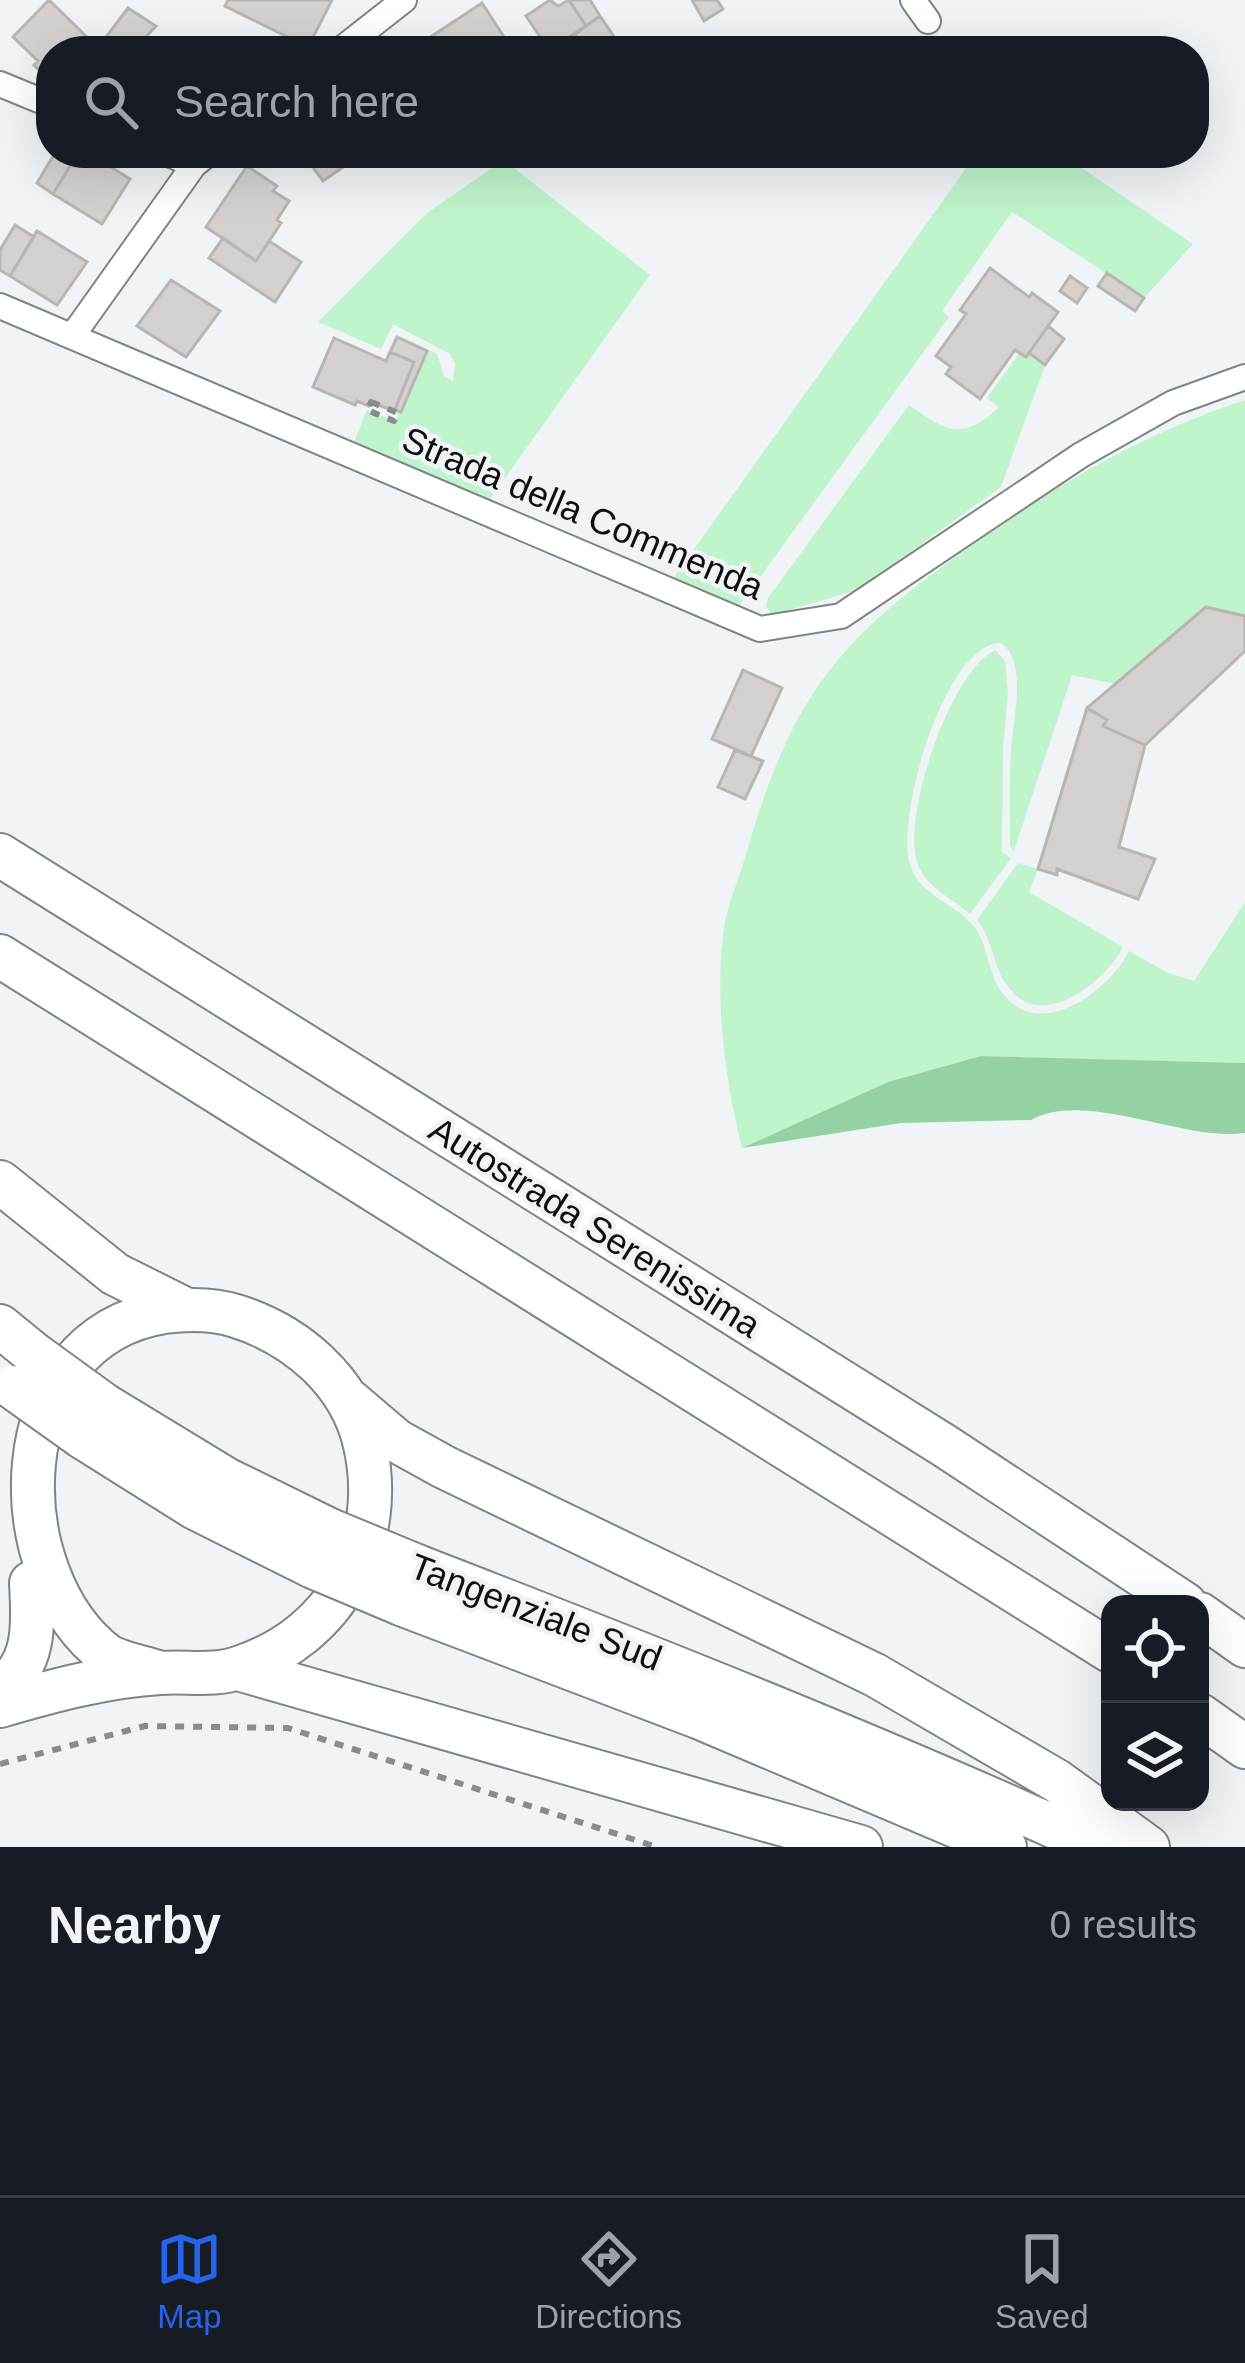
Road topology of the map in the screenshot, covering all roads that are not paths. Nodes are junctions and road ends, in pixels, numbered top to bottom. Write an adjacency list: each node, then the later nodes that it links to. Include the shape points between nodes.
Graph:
1 (404, 0): 4 (street)
2 (913, 0): 3 (street)
3 (928, 21)
4 (358, 36)
5 (0, 84): 6 (street)
6 (36, 99)
7 (194, 168): 9 (street)
8 (0, 306): 9 (street, Strada della Commenda)
9 (73, 335): 10 (street, Strada della Commenda, via 760,629 841,616 1081,455 1173,403)
10 (1245, 377)
11 (0, 855): 21 (highway, Autostrada Serenissima)
12 (0, 956): 23 (highway)
13 (0, 1182): 14 (highway, via 115,1274)
14 (185, 1309): 17 (highway, via 232,1314 276,1331); 18 (highway, via 97,1334 61,1361 14,1439)
15 (0, 1326): 16 (highway, Tangenziale Sud)
16 (15, 1373): 20 (highway, Tangenziale Sud, bridge, via 94,1422 226,1479 322,1548)
17 (344, 1395): 25 (highway, via 364,1440 372,1488 367,1536 350,1581 296,1640); 34 (highway, via 397,1441 444,1467 875,1675 1057,1781)
18 (5, 1525): 19 (highway)
19 (31, 1583): 26 (highway, via 64,1625 109,1656); 27 (highway, via 34,1634)
20 (409, 1585): 32 (highway, Tangenziale Sud); 33 (highway, Tangenziale Sud, via 820,1724)
21 (1171, 1595)
22 (1209, 1620): 24 (highway)
23 (1101, 1645)
24 (1245, 1646)
25 (238, 1669): 26 (highway); 31 (highway)
26 (160, 1672): 28 (highway)
27 (0, 1689)
28 (0, 1706)
29 (1209, 1721): 30 (highway)
30 (1245, 1747)
31 (861, 1847)
32 (1005, 1847)
33 (1099, 1847)
34 (1148, 1847)

